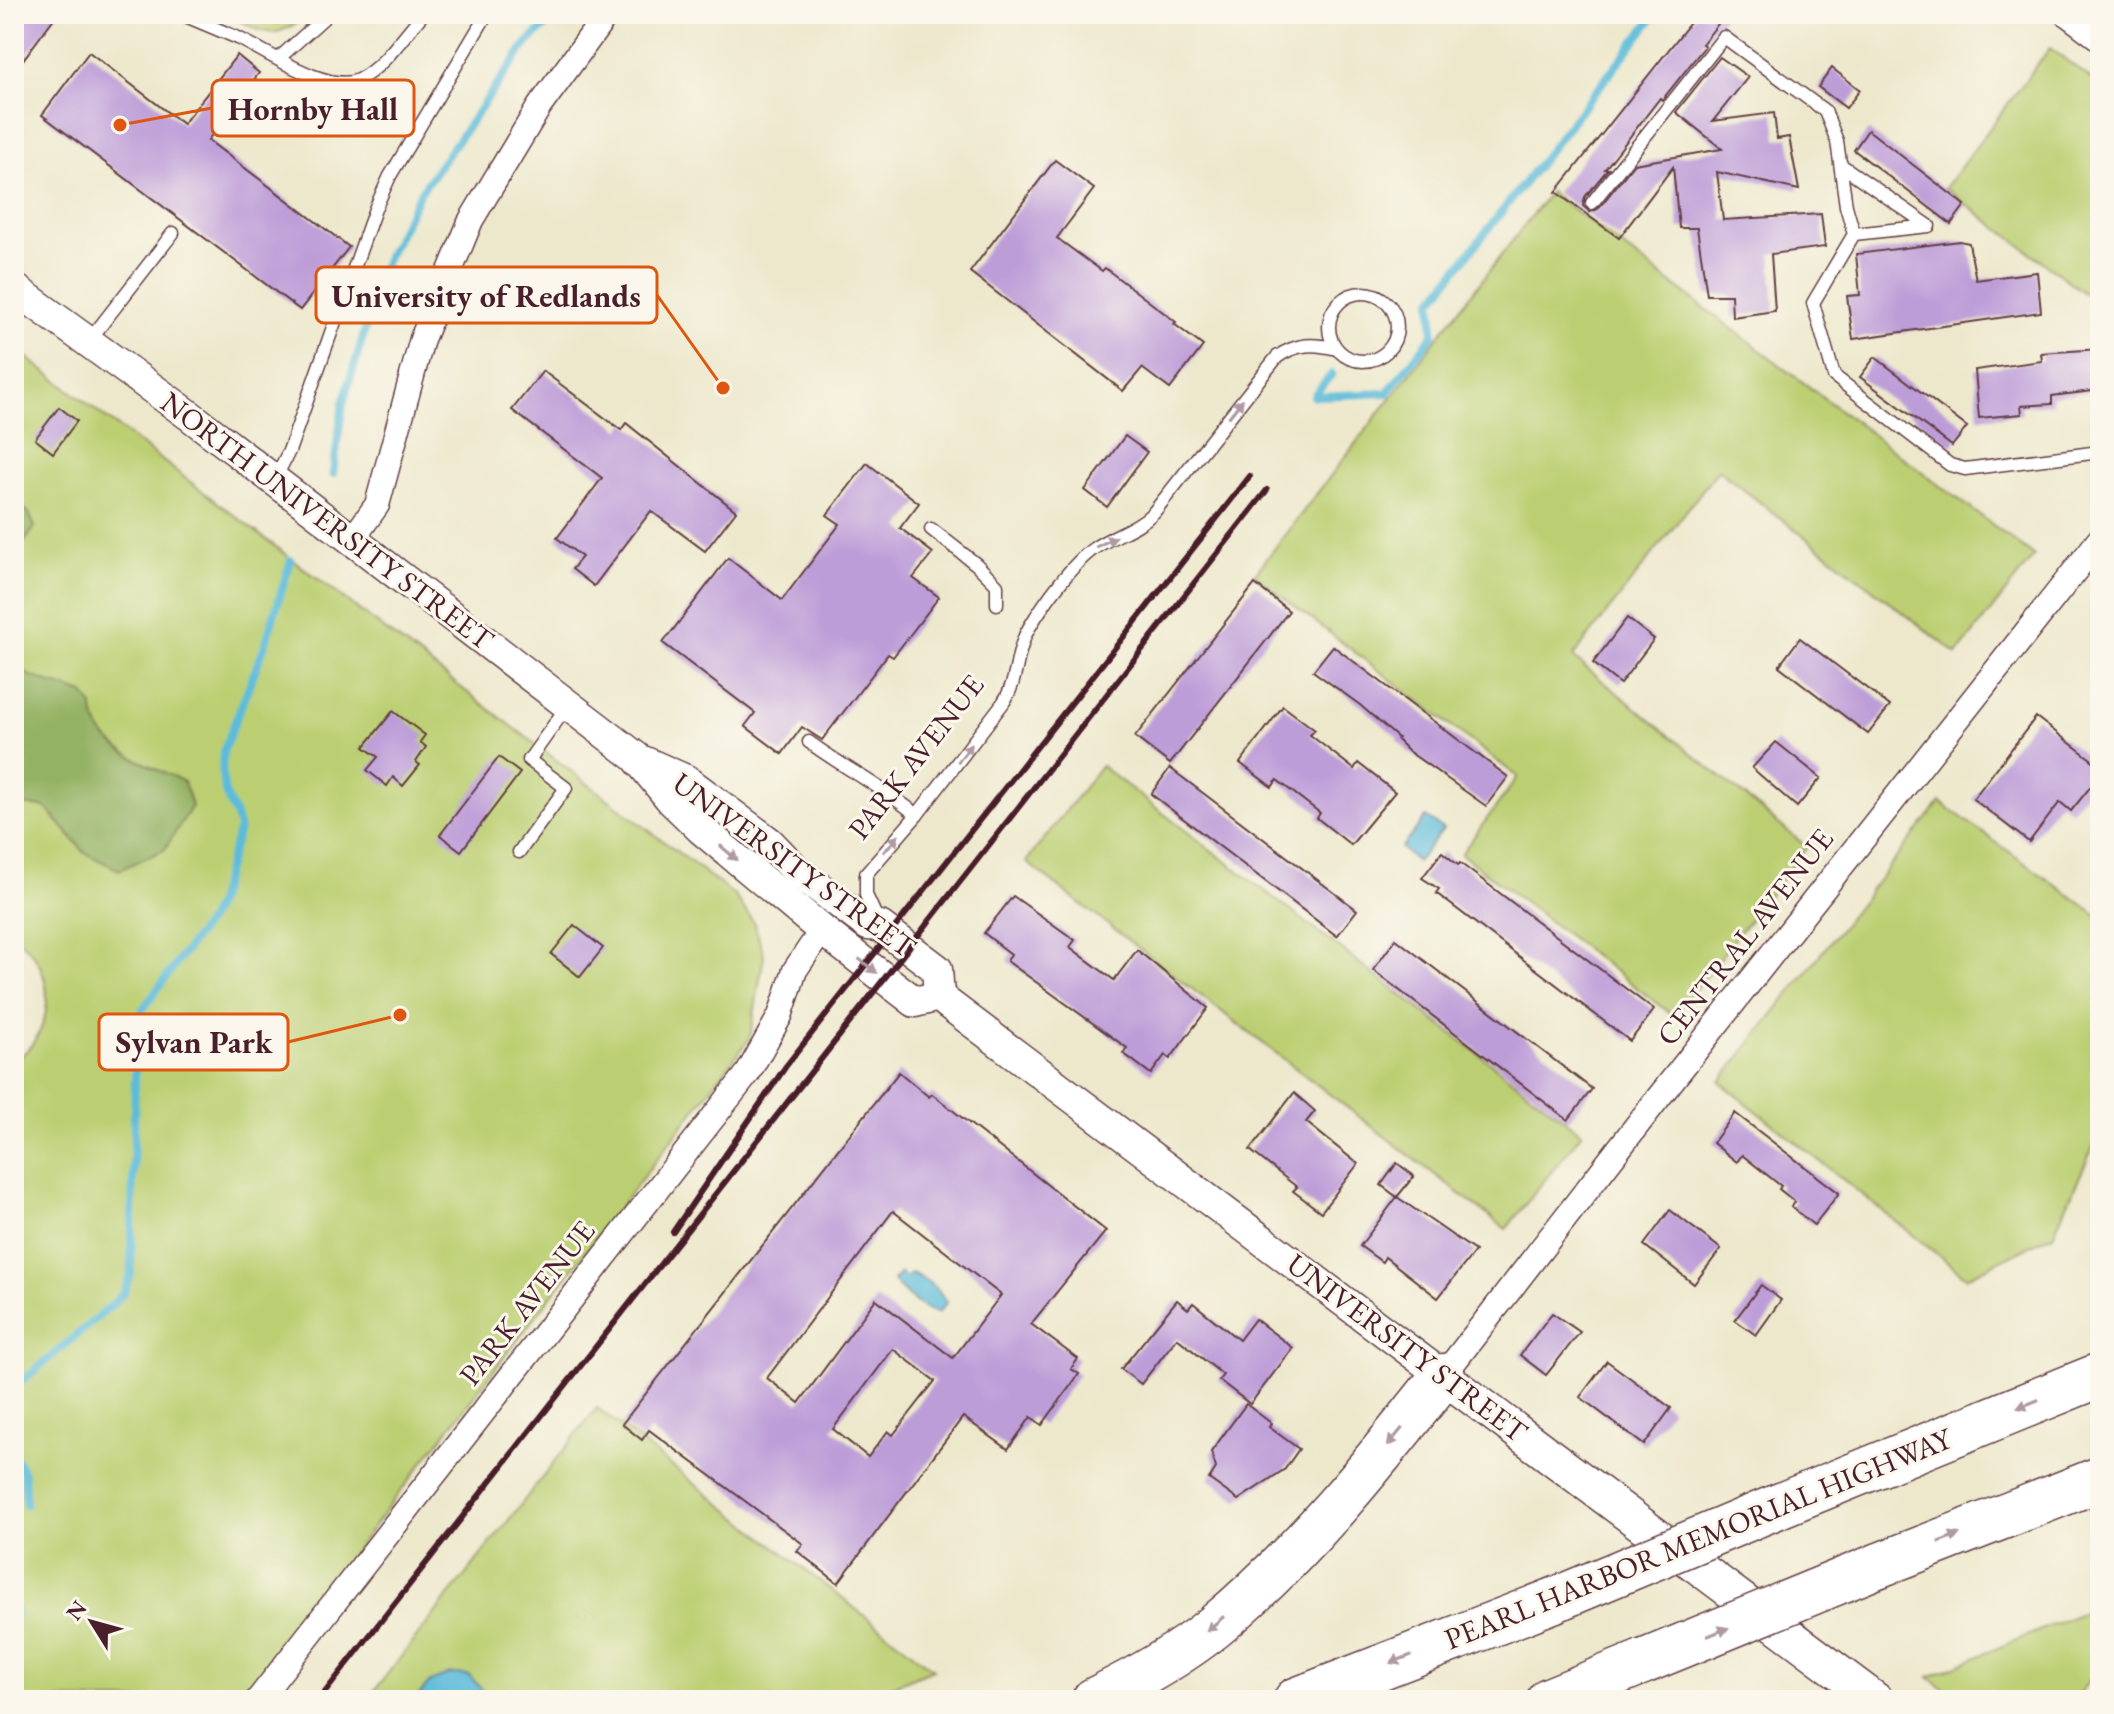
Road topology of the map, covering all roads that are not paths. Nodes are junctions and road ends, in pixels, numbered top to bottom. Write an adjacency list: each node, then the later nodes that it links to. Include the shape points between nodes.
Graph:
1 (181, 14): 8 (lane)
2 (328, 14): 8 (lane)
3 (423, 14): 8 (lane, via 372,72 355,82 318,78)
4 (487, 14): 17 (lane, via 390,176)
5 (607, 14): 20 (street, via 539,107 471,220 422,339 377,505)
6 (2067, 14): 7 (street)
7 (2100, 39)
8 (278, 59)
9 (1841, 165): 10 (lane, via 1825,111 1724,37); 12 (lane); 12 (lane, via 1929,226)
10 (1592, 203)
11 (173, 233): 14 (lane)
12 (1854, 234): 16 (lane, via 1813,303 1834,376 1950,465 1965,469)
13 (14, 288): 14 (street, NORTH UNIVERSITY STREET)
14 (88, 342): 17 (street, NORTH UNIVERSITY STREET)
15 (1337, 349): 15 (lane, PARK AVENUE, via 1363,362 1382,355 1397,330 1393,310 1375,295 1343,300 1330,318); 25 (lane, PARK AVENUE, one-way to 15, via 1007,698 1026,634 1080,561 1154,512 1277,357 1314,344)
16 (2100, 452)
17 (274, 481): 20 (street, NORTH UNIVERSITY STREET)
18 (931, 529): 21 (lane, via 997,585)
19 (2100, 539): 31 (street, CENTRAL AVENUE)
20 (352, 540): 22 (street, NORTH UNIVERSITY STREET)
21 (997, 604)
22 (569, 704): 24 (street, NORTH UNIVERSITY STREET); 26 (lane, via 529,760 566,788)
23 (809, 742): 25 (lane)
24 (636, 757): 27 (street, UNIVERSITY STREET, via 686,780 868,925); 28 (street, UNIVERSITY STREET, one-way to 28, via 701,829)
25 (917, 815): 27 (lane, PARK AVENUE, one-way to 25, via 866,895 866,874)
26 (519, 852)
27 (880, 926): 29 (street, UNIVERSITY STREET, via 937,969)
28 (822, 930): 29 (street, UNIVERSITY STREET, one-way to 29, via 915,1002); 33 (street, PARK AVENUE, via 795,970 780,1016 748,1073)
29 (939, 996): 31 (street, UNIVERSITY STREET)
30 (2100, 1375): 35 (highway, PEARL HARBOR MEMORIAL HIGHWAY, one-way to 35, bridge, via 1552,1601)
31 (1443, 1376): 34 (highway, one-way to 34, via 1354,1488 1280,1567 1212,1628); 37 (main road, UNIVERSITY STREET)
32 (2100, 1479): 36 (highway, one-way to 32, bridge)
33 (258, 1700)
34 (1094, 1700)
35 (1296, 1700)
36 (1549, 1700)
37 (1876, 1700)

